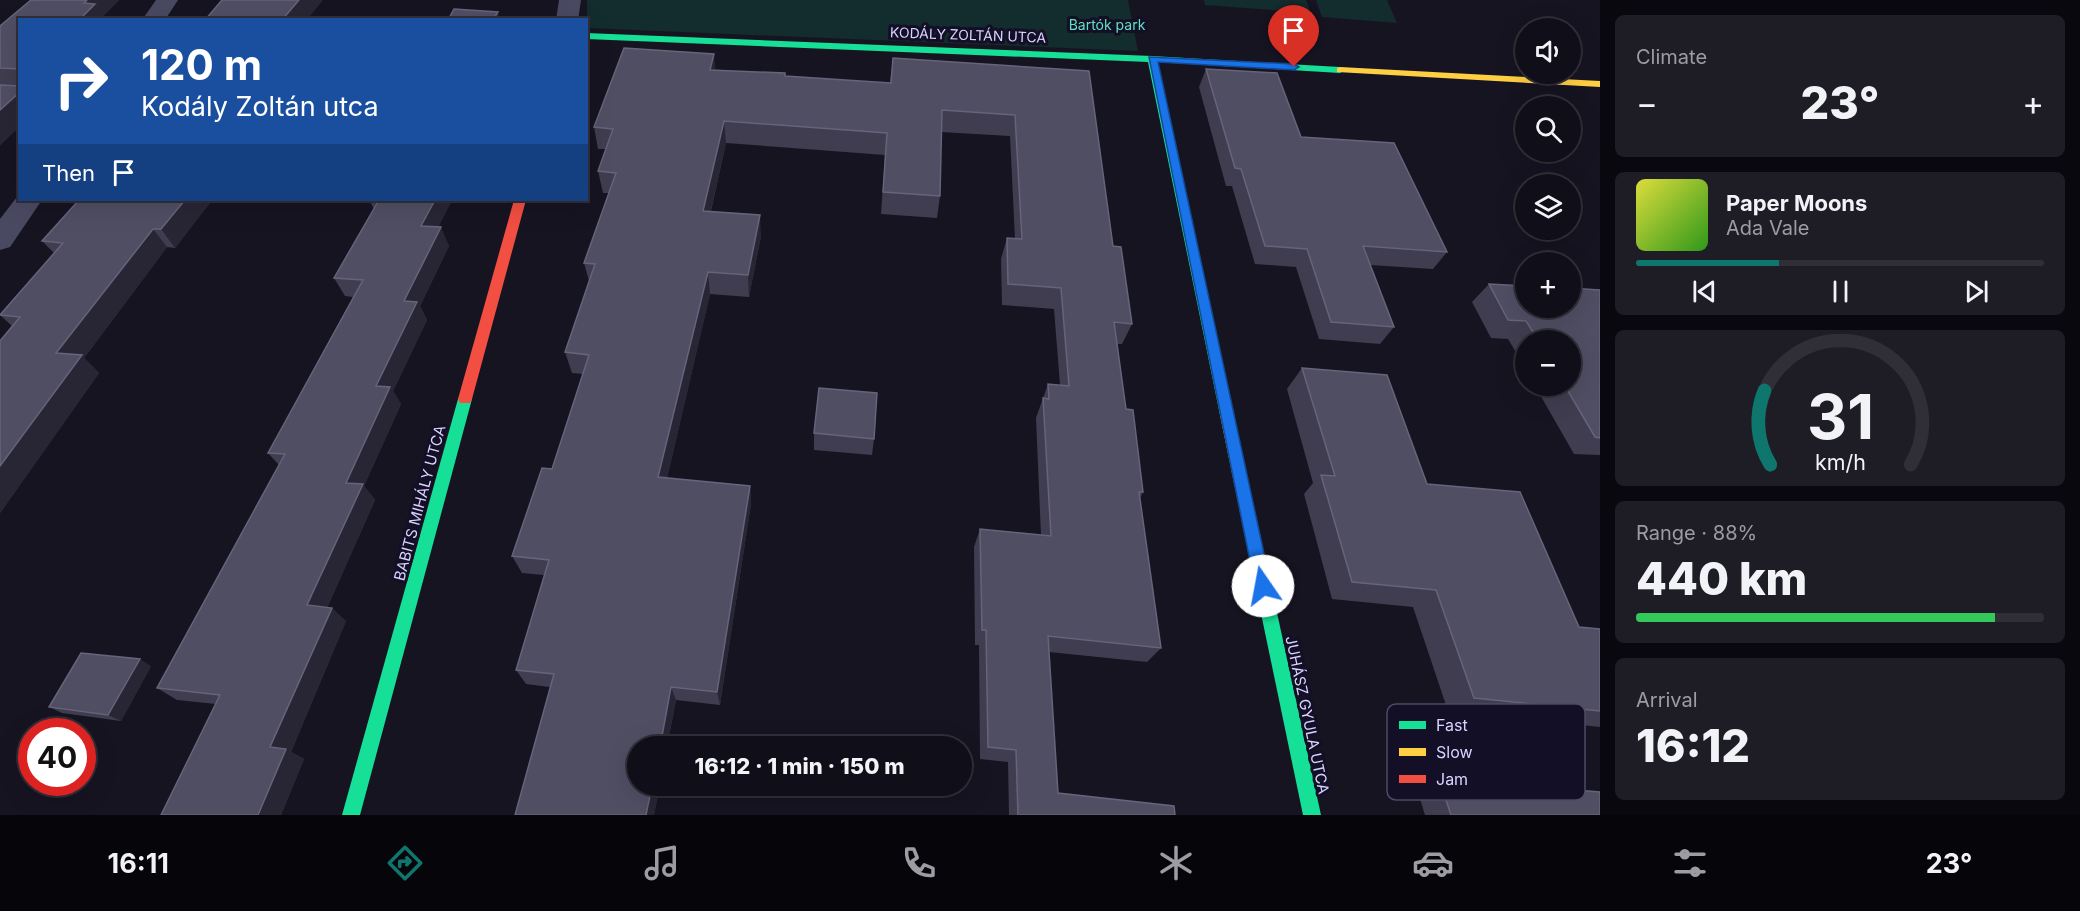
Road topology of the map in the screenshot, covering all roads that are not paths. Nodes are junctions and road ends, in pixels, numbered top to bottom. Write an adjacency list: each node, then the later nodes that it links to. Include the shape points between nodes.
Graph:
1 (167, 0): 3 (street)
2 (570, 0): 4 (street)
3 (154, 18)
4 (567, 18)
5 (588, 36): 6 (street, KODÁLY ZOLTÁN UTCA)
6 (1152, 59): 7 (street, KODÁLY ZOLTÁN UTCA); 12 (street, JUHÁSZ GYULA UTCA)
7 (1600, 84)
8 (27, 201): 10 (street)
9 (520, 201): 11 (street, BABITS MIHÁLY UTCA)
10 (0, 240)
11 (351, 815)
12 (1312, 815)

